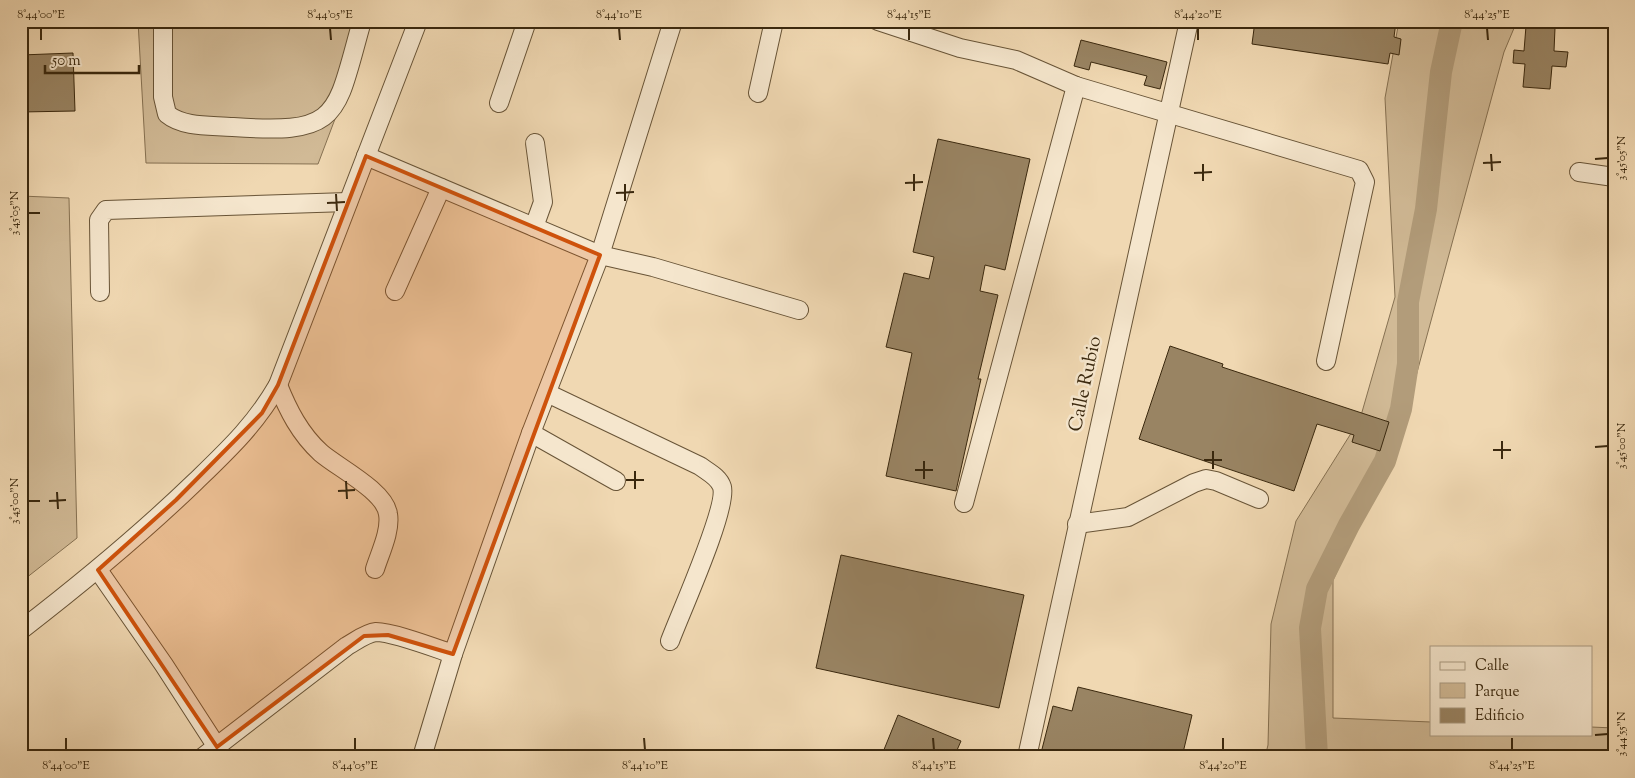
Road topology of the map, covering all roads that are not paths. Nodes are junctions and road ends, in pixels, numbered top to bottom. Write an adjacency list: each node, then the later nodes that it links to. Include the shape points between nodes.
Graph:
1 (163, 21): 2 (street, via 163,97 167,114 182,123 276,130 307,126 330,112 342,92)
2 (362, 21)
3 (418, 21): 14 (street)
4 (527, 21): 11 (street)
5 (673, 21): 20 (street)
6 (774, 21): 10 (street)
7 (878, 21): 9 (street, via 960,48 1016,60)
8 (1189, 21): 12 (street, Calle Rubio)
9 (1076, 86): 12 (street); 30 (street)
10 (758, 92)
11 (500, 103)
12 (1167, 112): 24 (street, via 1351,166 1363,176 1365,182); 31 (street, Calle Rubio)
13 (536, 143): 19 (street, via 543,202)
14 (366, 156): 17 (street); 18 (street)
15 (1579, 172): 16 (street)
16 (1614, 176)
17 (441, 188): 19 (street); 21 (street)
18 (348, 202): 22 (street, via 106,210 99,220); 25 (street)
19 (534, 227): 20 (street)
20 (600, 254): 23 (street); 26 (street)
21 (395, 291)
22 (100, 292)
23 (799, 310)
24 (1326, 361)
25 (278, 385): 32 (street, via 262,413 240,439); 33 (street, via 299,428 320,452 385,504 388,526)
26 (547, 393): 27 (street); 35 (street, via 700,466 722,485 723,497 710,540)
27 (531, 433): 28 (street); 36 (street)
28 (616, 481)
29 (1260, 498): 31 (street, via 1206,479 1128,517)
30 (964, 504)
31 (1077, 524): 39 (street, Calle Rubio)
32 (98, 570): 34 (street); 37 (street, via 164,665)
33 (375, 570)
34 (21, 630)
35 (670, 641)
36 (453, 654): 37 (street, via 376,632 364,636); 38 (street)
37 (210, 752)
38 (422, 757)
39 (1026, 757)

